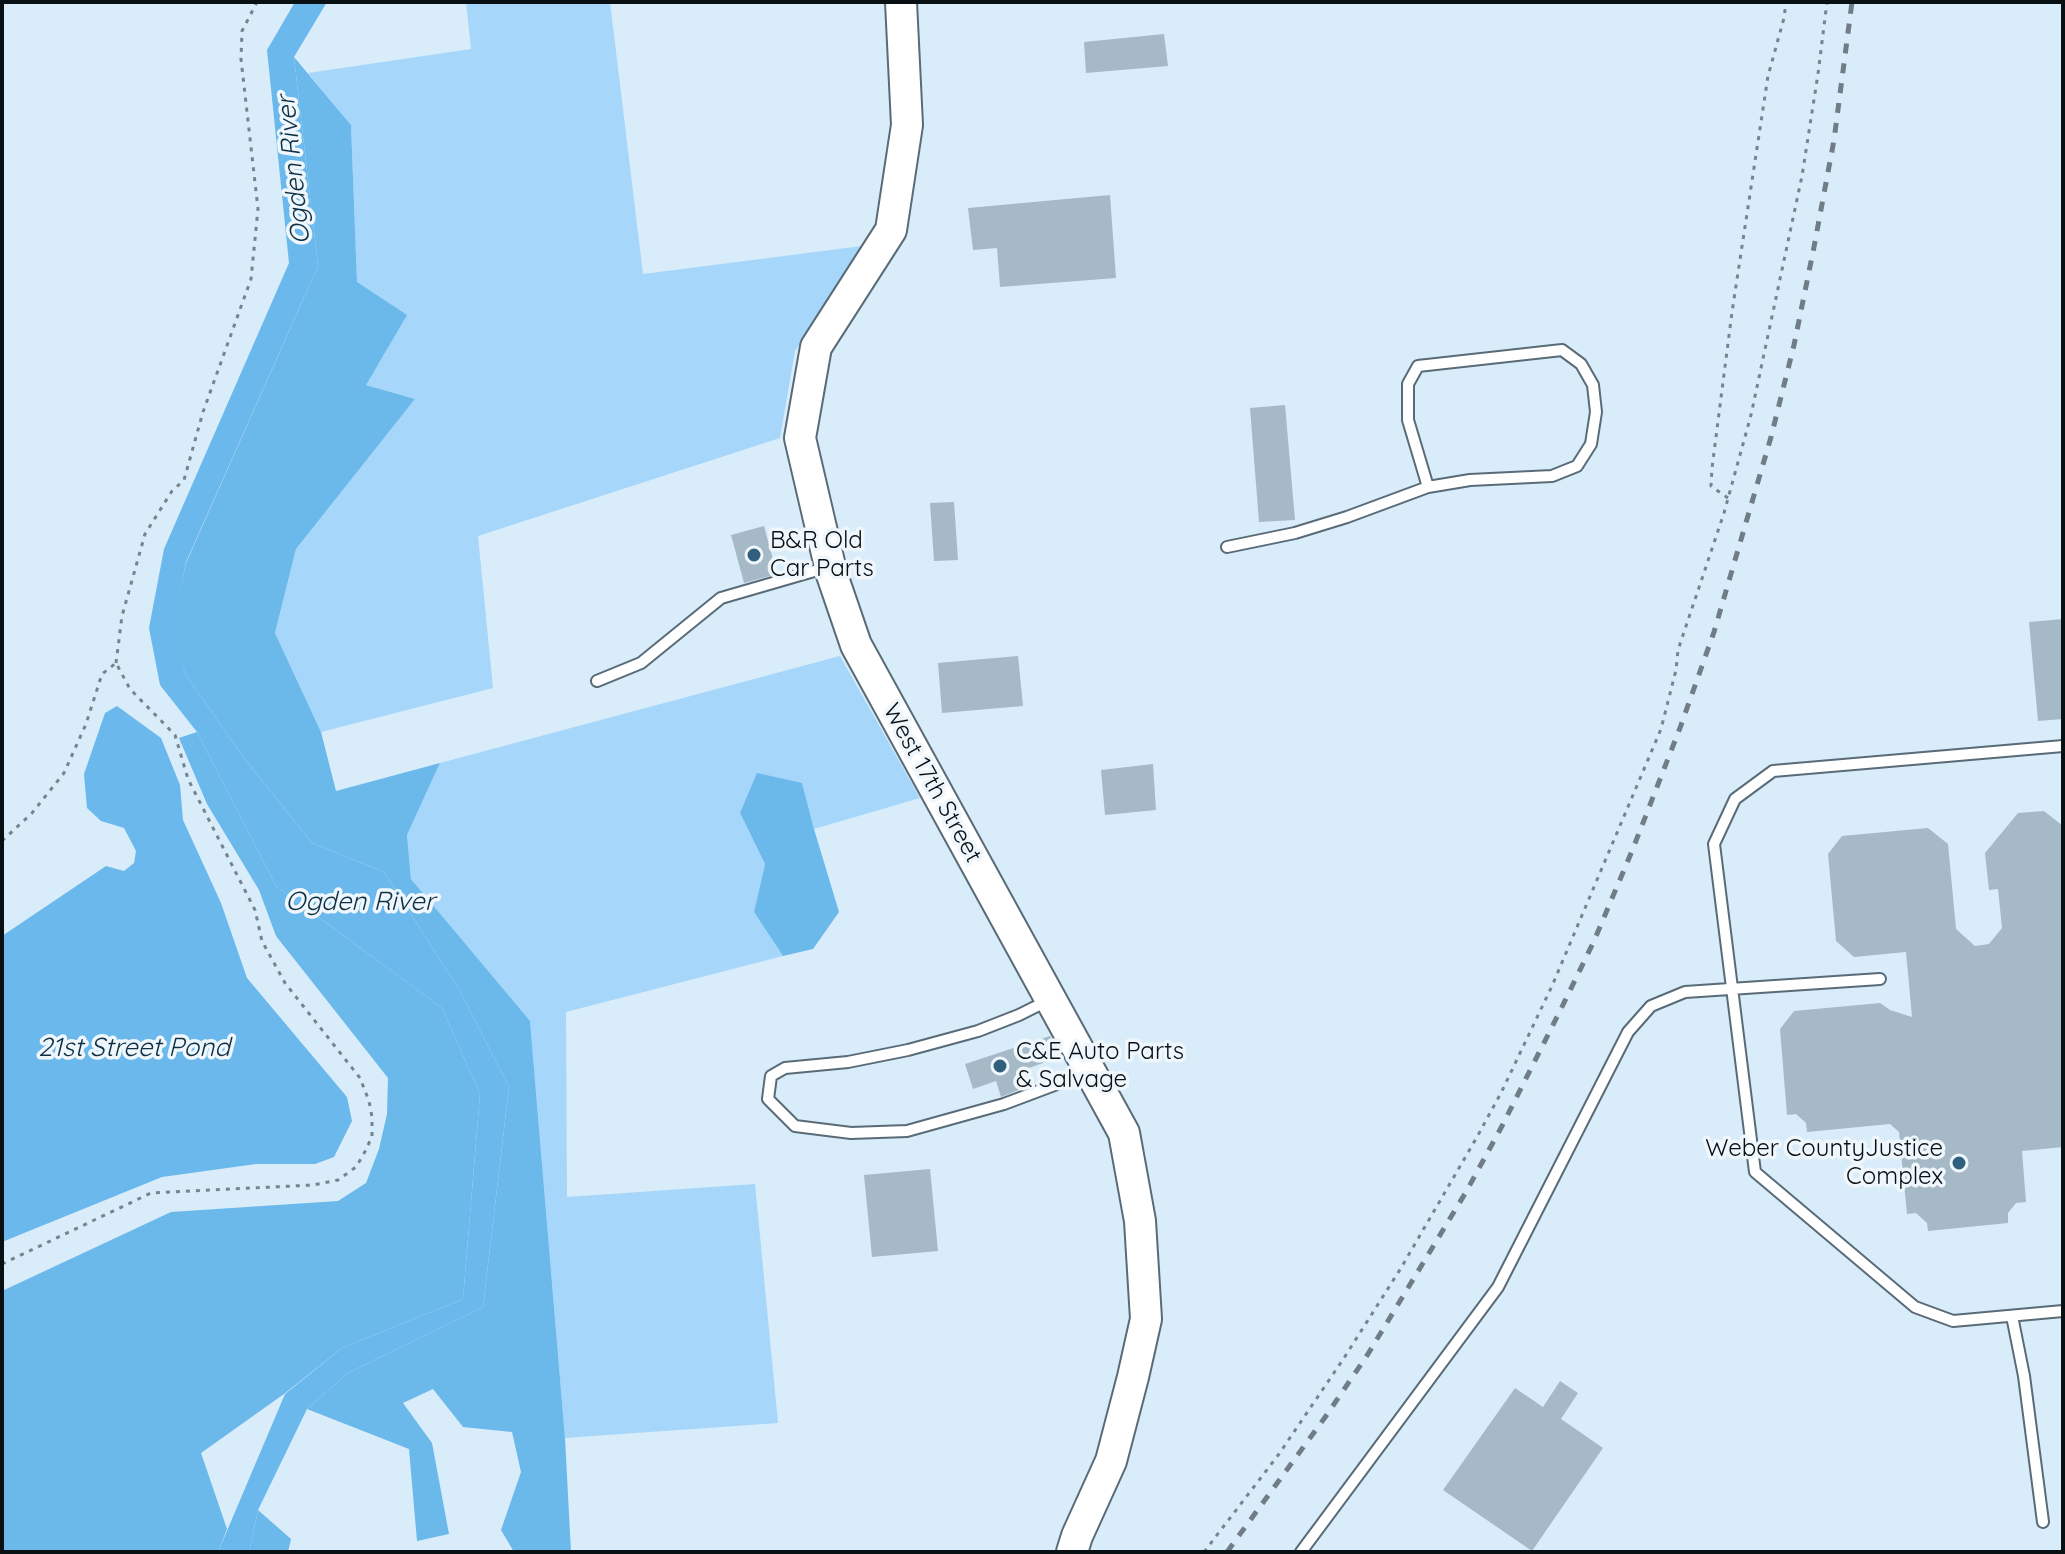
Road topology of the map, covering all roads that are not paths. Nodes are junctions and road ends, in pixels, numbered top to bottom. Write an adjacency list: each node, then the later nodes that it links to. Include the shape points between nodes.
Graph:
1 (901, 2): 4 (street, West 17th Street, via 907,125 891,230 816,347 800,438)
2 (1428, 487): 2 (lane, via 1552,476 1577,466 1591,444 1596,412 1593,385 1581,364 1562,350 1418,366 1408,384 1408,420); 3 (lane, via 1295,533)
3 (1227, 547)
4 (830, 566): 5 (lane, via 721,598 641,663); 9 (street, West 17th Street, via 856,645)
5 (597, 681)
6 (2063, 746): 8 (lane, via 1773,771 1735,799 1714,844)
7 (1880, 979): 8 (lane)
8 (1731, 989): 12 (lane, via 1755,1172 1915,1307 1953,1321); 15 (lane, via 1685,992 1651,1006 1628,1032 1498,1287)
9 (1051, 1000): 10 (street, West 17th Street); 10 (lane, via 978,1031 908,1050 785,1068 771,1076 768,1099 795,1126 851,1133 907,1131 1004,1104)
10 (1090, 1072): 14 (street, West 17th Street, via 1124,1133 1140,1221 1146,1319 1111,1461)
11 (2063, 1311): 12 (lane)
12 (2012, 1316): 13 (lane)
13 (2043, 1522)
14 (1072, 1552)
15 (1301, 1552)

